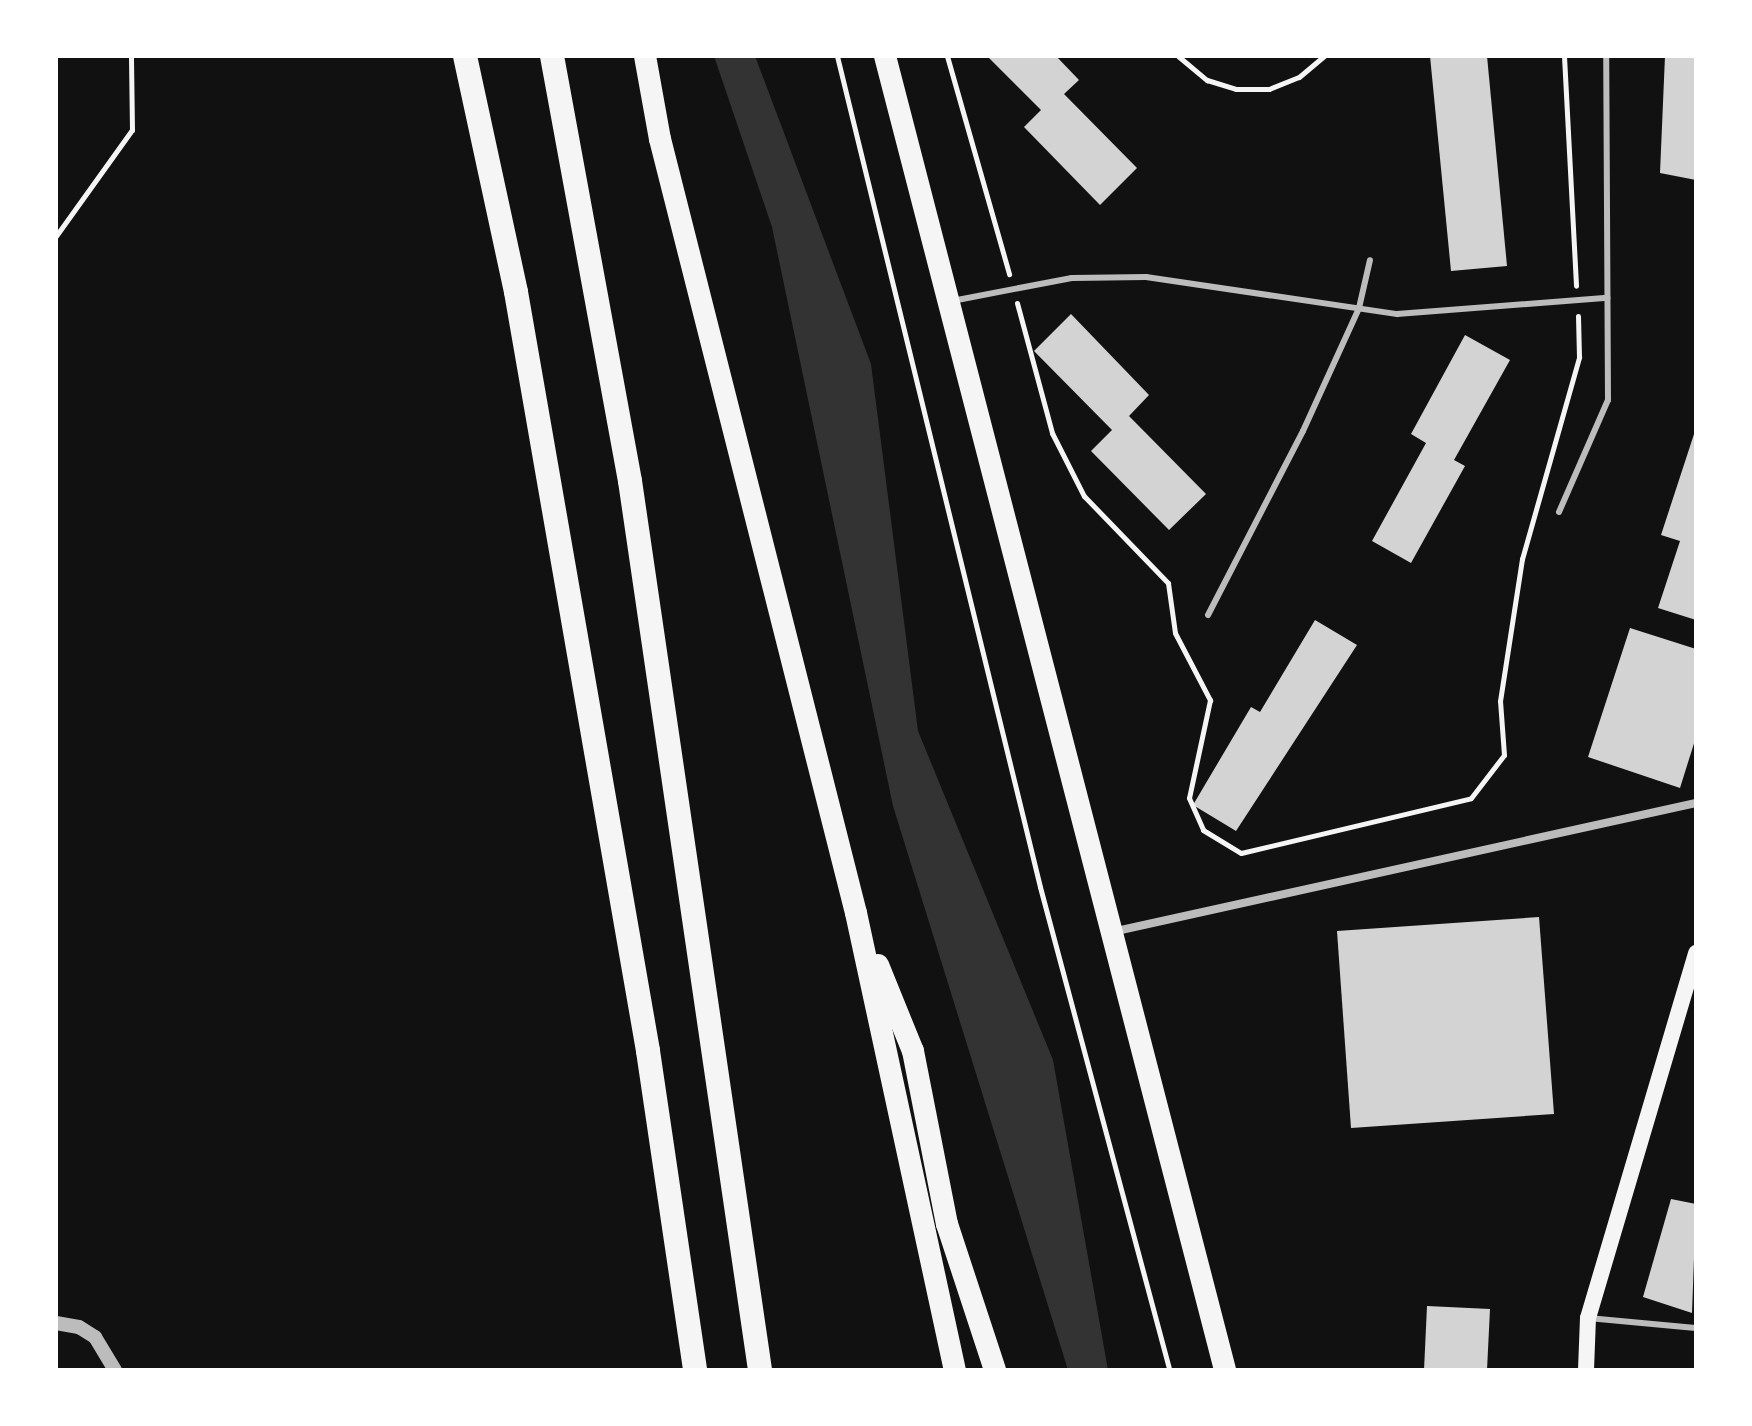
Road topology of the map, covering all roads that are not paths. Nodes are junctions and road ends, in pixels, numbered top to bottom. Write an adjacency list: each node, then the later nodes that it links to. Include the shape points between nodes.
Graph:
1 (465, 56): 20 (highway, via 519,308 648,1051)
2 (552, 56): 21 (highway, via 630,481)
3 (645, 56): 13 (highway, via 660,139)
4 (885, 56): 8 (highway)
5 (1606, 56): 7 (lane)
6 (1370, 260): 9 (lane)
7 (1607, 298): 9 (lane, via 1397,314); 10 (lane, via 1608,400)
8 (949, 302): 9 (lane, via 1072,278 1146,277); 14 (highway)
9 (1359, 308): 11 (lane, via 1303,431)
10 (1559, 512)
11 (1208, 615)
12 (1696, 803): 14 (street)
13 (856, 913): 22 (highway); 23 (highway, via 913,1051 947,1224)
14 (1112, 932): 24 (highway)
15 (1696, 953): 16 (main road)
16 (1588, 1318): 18 (lane); 25 (main road)
17 (56, 1323): 19 (street, via 79,1327 95,1337)
18 (1696, 1328)
19 (115, 1370)
20 (695, 1370)
21 (760, 1370)
22 (955, 1370)
23 (995, 1370)
24 (1225, 1370)
25 (1586, 1370)

